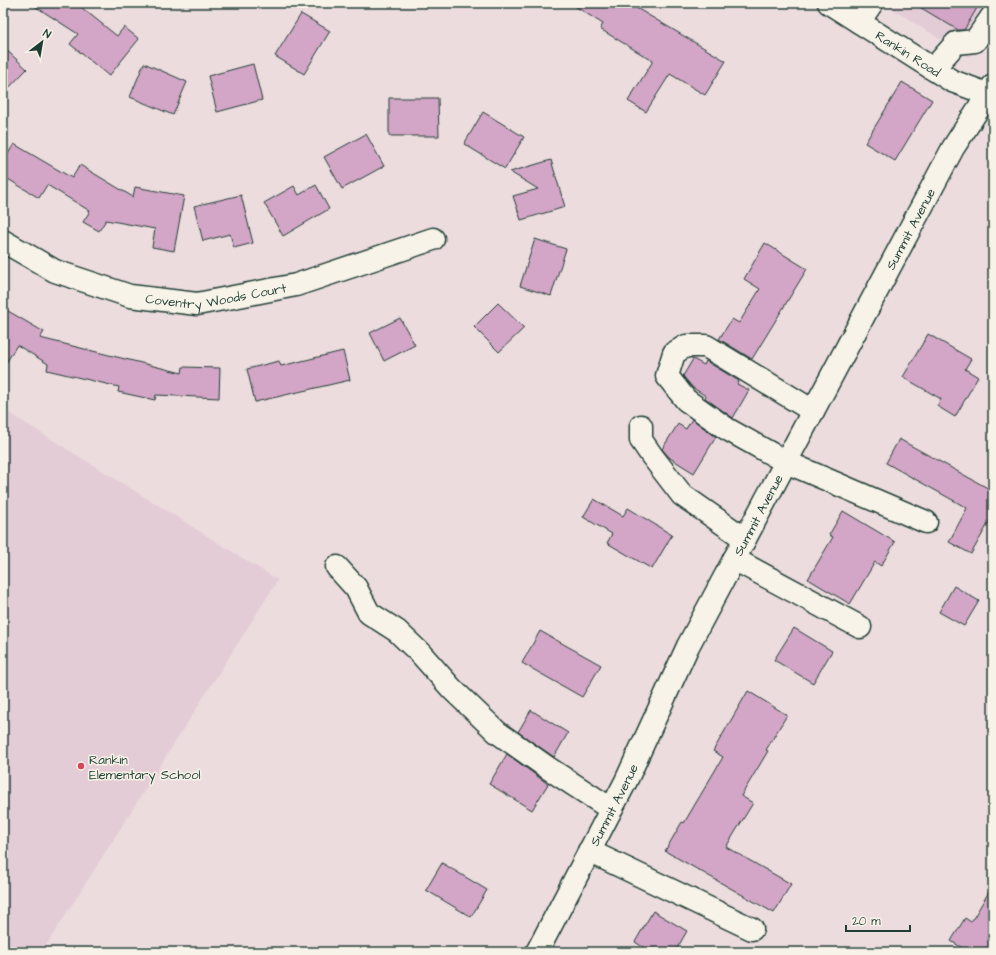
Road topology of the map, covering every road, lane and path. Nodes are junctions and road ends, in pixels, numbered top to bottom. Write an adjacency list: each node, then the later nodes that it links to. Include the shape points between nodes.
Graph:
1 (828, 3): 4 (main road, Rankin Road)
2 (872, 3): 4 (main road)
3 (993, 15): 5 (main road, via 975,41 956,43)
4 (859, 22): 5 (main road, Rankin Road)
5 (933, 69): 6 (main road, Rankin Road, via 952,81)
6 (991, 92): 9 (main road, Summit Avenue, via 953,148)
7 (433, 239): 8 (main road, Coventry Woods Court, via 296,285 197,304 130,296 55,271)
8 (3, 241)
9 (813, 411): 11 (main road, Summit Avenue); 11 (main road, via 706,346 686,346 674,353 667,376 686,400 726,429)
10 (641, 426): 13 (main road, via 641,440 682,495)
11 (786, 462): 12 (main road); 13 (main road, Summit Avenue)
12 (926, 522)
13 (745, 539): 14 (main road, Summit Avenue)
14 (734, 559): 16 (main road); 17 (main road, Summit Avenue, via 688,646)
15 (337, 567): 17 (main road, via 356,588 369,613 397,631 497,732)
16 (860, 627)
17 (611, 809): 18 (main road, Summit Avenue)
18 (590, 851): 19 (main road); 20 (main road, Summit Avenue)
19 (752, 929)
20 (537, 952)

